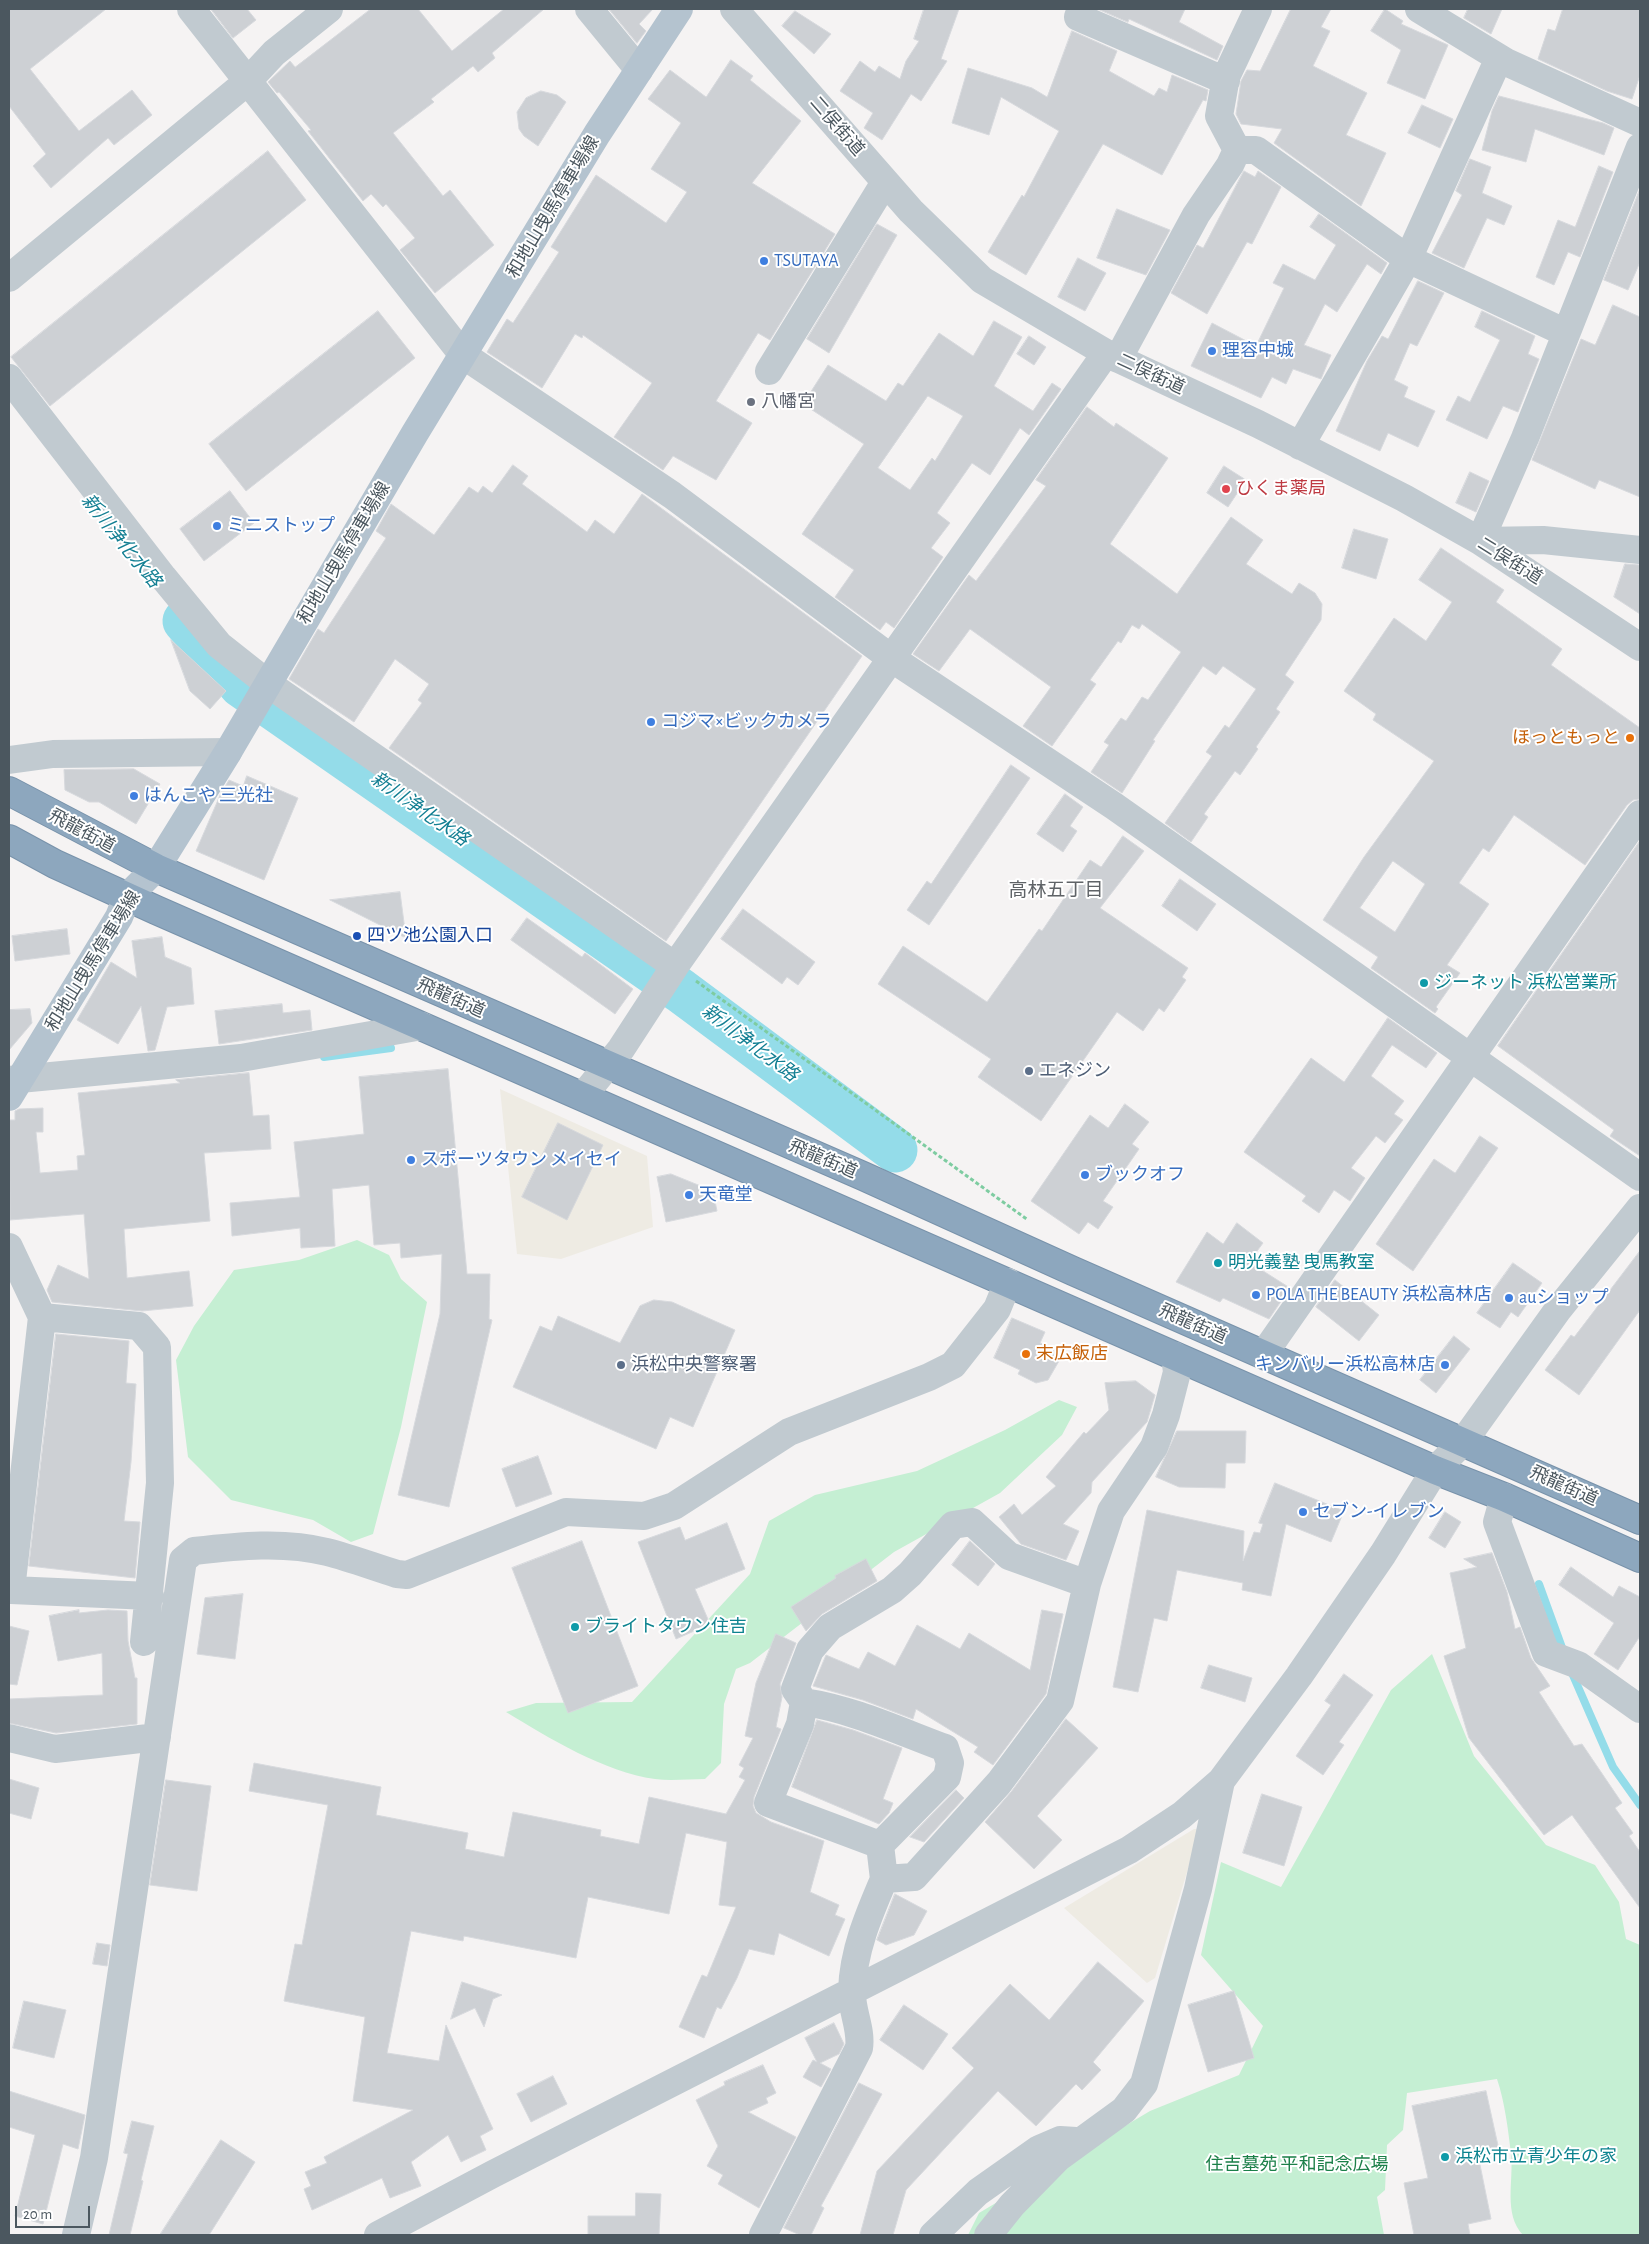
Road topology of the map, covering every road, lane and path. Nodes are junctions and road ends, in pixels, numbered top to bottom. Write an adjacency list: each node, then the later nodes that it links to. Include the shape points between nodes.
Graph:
1 (191, 9): 12 (street)
2 (329, 9): 12 (street, via 274,53)
3 (589, 9): 10 (street)
4 (679, 9): 10 (main road, 和地山曳馬停車場線)
5 (734, 9): 16 (street, 二俣街道)
6 (1081, 9): 11 (street, via 1078,17)
7 (1258, 9): 11 (street)
8 (1419, 9): 9 (street)
9 (1499, 58): 13 (street); 17 (street)
10 (639, 70): 20 (main road, 和地山曳馬停車場線)
11 (1226, 81): 15 (street, via 1219,116)
12 (247, 82): 18 (street); 20 (street)
13 (1640, 122)
14 (1640, 147): 19 (street)
15 (1237, 150): 17 (street, via 1256,150); 21 (street)
16 (886, 182): 21 (street, 二俣街道, via 911,212 982,280); 22 (street)
17 (1408, 259): 19 (street); 24 (street)
18 (9, 278)
19 (1566, 333): 25 (street)
20 (463, 354): 28 (street, via 672,495); 29 (main road, 和地山曳馬停車場線)
21 (1112, 356): 24 (street, 二俣街道); 28 (street)
22 (769, 371)
23 (9, 378): 29 (street, via 163,577)
24 (1300, 446): 25 (street, 二俣街道, via 1404,498)
25 (1480, 541): 26 (street, via 1543,540); 27 (street, 二俣街道)
26 (1640, 550)
27 (1640, 647)
28 (891, 658): 37 (street); 39 (street, via 1114,806 1357,975)
29 (262, 692): 30 (main road, 和地山曳馬停車場線); 37 (street)
30 (228, 752): 31 (street, via 53,754); 35 (main road, 和地山曳馬停車場線)
31 (9, 760)
32 (9, 791): 35 (highway, 飛龍街道)
33 (1640, 814): 39 (street)
34 (9, 839): 36 (highway, 飛龍街道)
35 (156, 868): 36 (main road, 和地山曳馬停車場線); 40 (highway, 飛龍街道)
36 (127, 897): 38 (highway, 飛龍街道); 41 (main road, 和地山曳馬停車場線, via 119,917)
37 (675, 966): 40 (street); 45 (path)
38 (422, 1026): 41 (street, via 241,1058); 42 (highway, 飛龍街道)
39 (1468, 1058): 43 (street); 49 (street)
40 (607, 1066): 42 (street); 49 (highway, 飛龍街道, via 863,1176)
41 (12, 1085)
42 (582, 1096): 47 (highway, 飛龍街道)
43 (1640, 1177)
44 (1640, 1208): 51 (street, via 1557,1311)
45 (1034, 1224)
46 (9, 1247): 48 (street)
47 (1008, 1282): 50 (highway, 飛龍街道); 61 (street, via 997,1309 952,1364 929,1377 789,1432 674,1506 644,1516 566,1512 407,1575 327,1552 261,1544 187,1554 183,1560)
48 (42, 1317): 57 (street, via 139,1326 157,1346 160,1483); 57 (street, via 11,1590)
49 (1263, 1355): 51 (highway, 飛龍街道)
50 (1175, 1356): 52 (highway, 飛龍街道); 56 (street, via 1177,1372 1154,1447 1112,1511)
51 (1463, 1442): 52 (street); 54 (highway, 飛龍街道)
52 (1435, 1470): 53 (highway, 飛龍街道); 63 (street, via 1383,1554 1305,1668)
53 (1504, 1497): 55 (highway, 飛龍街道); 60 (street, via 1497,1522 1546,1652 1578,1665)
54 (1640, 1520)
55 (1640, 1558)
56 (1086, 1584): 59 (street, via 1009,1556 972,1522 953,1525 892,1590 830,1627 810,1650 794,1689); 65 (street, via 1060,1701 999,1783 914,1877)
57 (150, 1596): 58 (street)
58 (144, 1642)
59 (804, 1702): 64 (street, via 800,1724 768,1803); 64 (street, via 880,1723 945,1748 950,1763 946,1778)
60 (1640, 1709)
61 (157, 1737): 62 (street, via 55,1750); 68 (street, via 94,2158)
62 (9, 1738)
63 (1221, 1781): 66 (street, via 1182,1815 1129,1850); 67 (street, via 1198,1889 1144,2084 1124,2110)
64 (880, 1845): 65 (street)
65 (884, 1879): 66 (street, via 863,1927)
66 (852, 1992): 69 (street); 70 (street, via 860,2040 858,2048)
67 (1080, 2142): 71 (street, via 1060,2140 1039,2148 978,2192); 72 (street, via 1058,2158 1018,2198)
68 (76, 2235)
69 (378, 2235)
70 (763, 2235)
71 (932, 2235)
72 (988, 2235)

